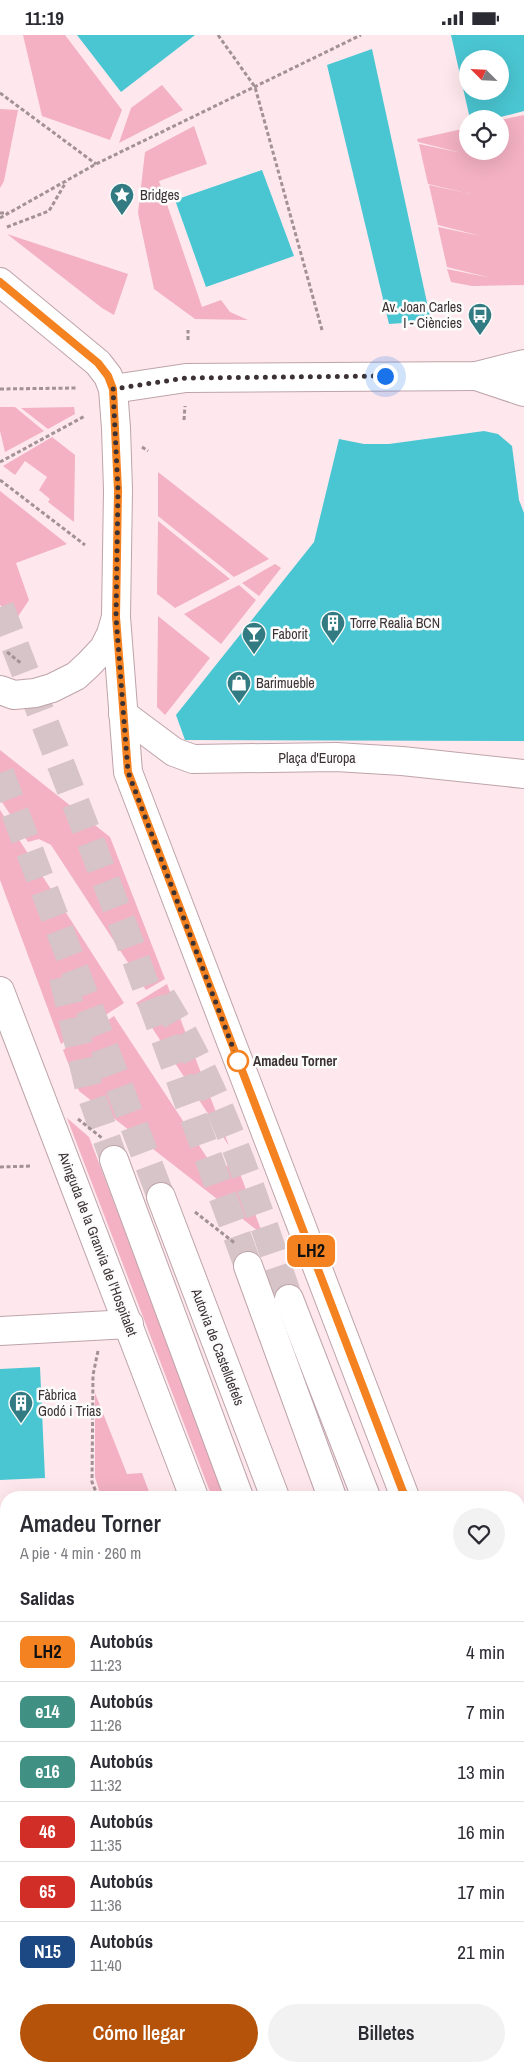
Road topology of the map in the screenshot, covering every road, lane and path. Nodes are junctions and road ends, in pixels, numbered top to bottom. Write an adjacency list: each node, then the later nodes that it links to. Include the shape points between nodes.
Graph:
1 (218, 35): 3 (path)
2 (361, 35): 3 (path)
3 (255, 87): 5 (path); 12 (path)
4 (0, 93): 5 (path)
5 (96, 164): 6 (path)
6 (66, 181): 8 (path); 10 (path, via 49,211)
7 (0, 213): 8 (path)
8 (8, 213): 9 (path)
9 (0, 218)
10 (7, 227)
11 (0, 282): 19 (main road, via 98,363)
12 (322, 330)
13 (188, 331): 14 (path)
14 (188, 340)
15 (524, 364): 16 (main road)
16 (476, 375): 19 (main road, via 186,378); 20 (main road)
17 (77, 388): 18 (path)
18 (0, 389)
19 (113, 389): 27 (main road, via 118,490)
20 (524, 392)
21 (185, 406): 23 (path)
22 (84, 416): 24 (path)
23 (184, 420)
24 (0, 462)
25 (0, 480): 26 (path)
26 (85, 545)
27 (116, 617): 30 (main road, via 104,648 76,676 35,693 14,695); 31 (main road)
28 (7, 652): 29 (path)
29 (22, 664)
30 (0, 690)
31 (124, 715): 32 (main road, Plaça d'Europa, via 174,752 194,759 336,757); 49 (main road, via 128,772)
32 (524, 774)
33 (0, 991): 40 (main road, Avinguda de la Granvia de l'Hospitalet)
34 (114, 1160): 45 (main road)
35 (32, 1166): 36 (path)
36 (0, 1167)
37 (161, 1197): 46 (main road, Autovia de Castelldefels)
38 (248, 1266): 47 (main road)
39 (289, 1299): 48 (main road)
40 (129, 1324): 41 (main road); 44 (main road, Avinguda de la Granvia de l'Hospitalet)
41 (0, 1331)
42 (100, 1342): 43 (path, via 92,1375 92,1482)
43 (96, 1491)
44 (192, 1491)
45 (237, 1491)
46 (273, 1491)
47 (330, 1491)
48 (364, 1491)
49 (403, 1491)

